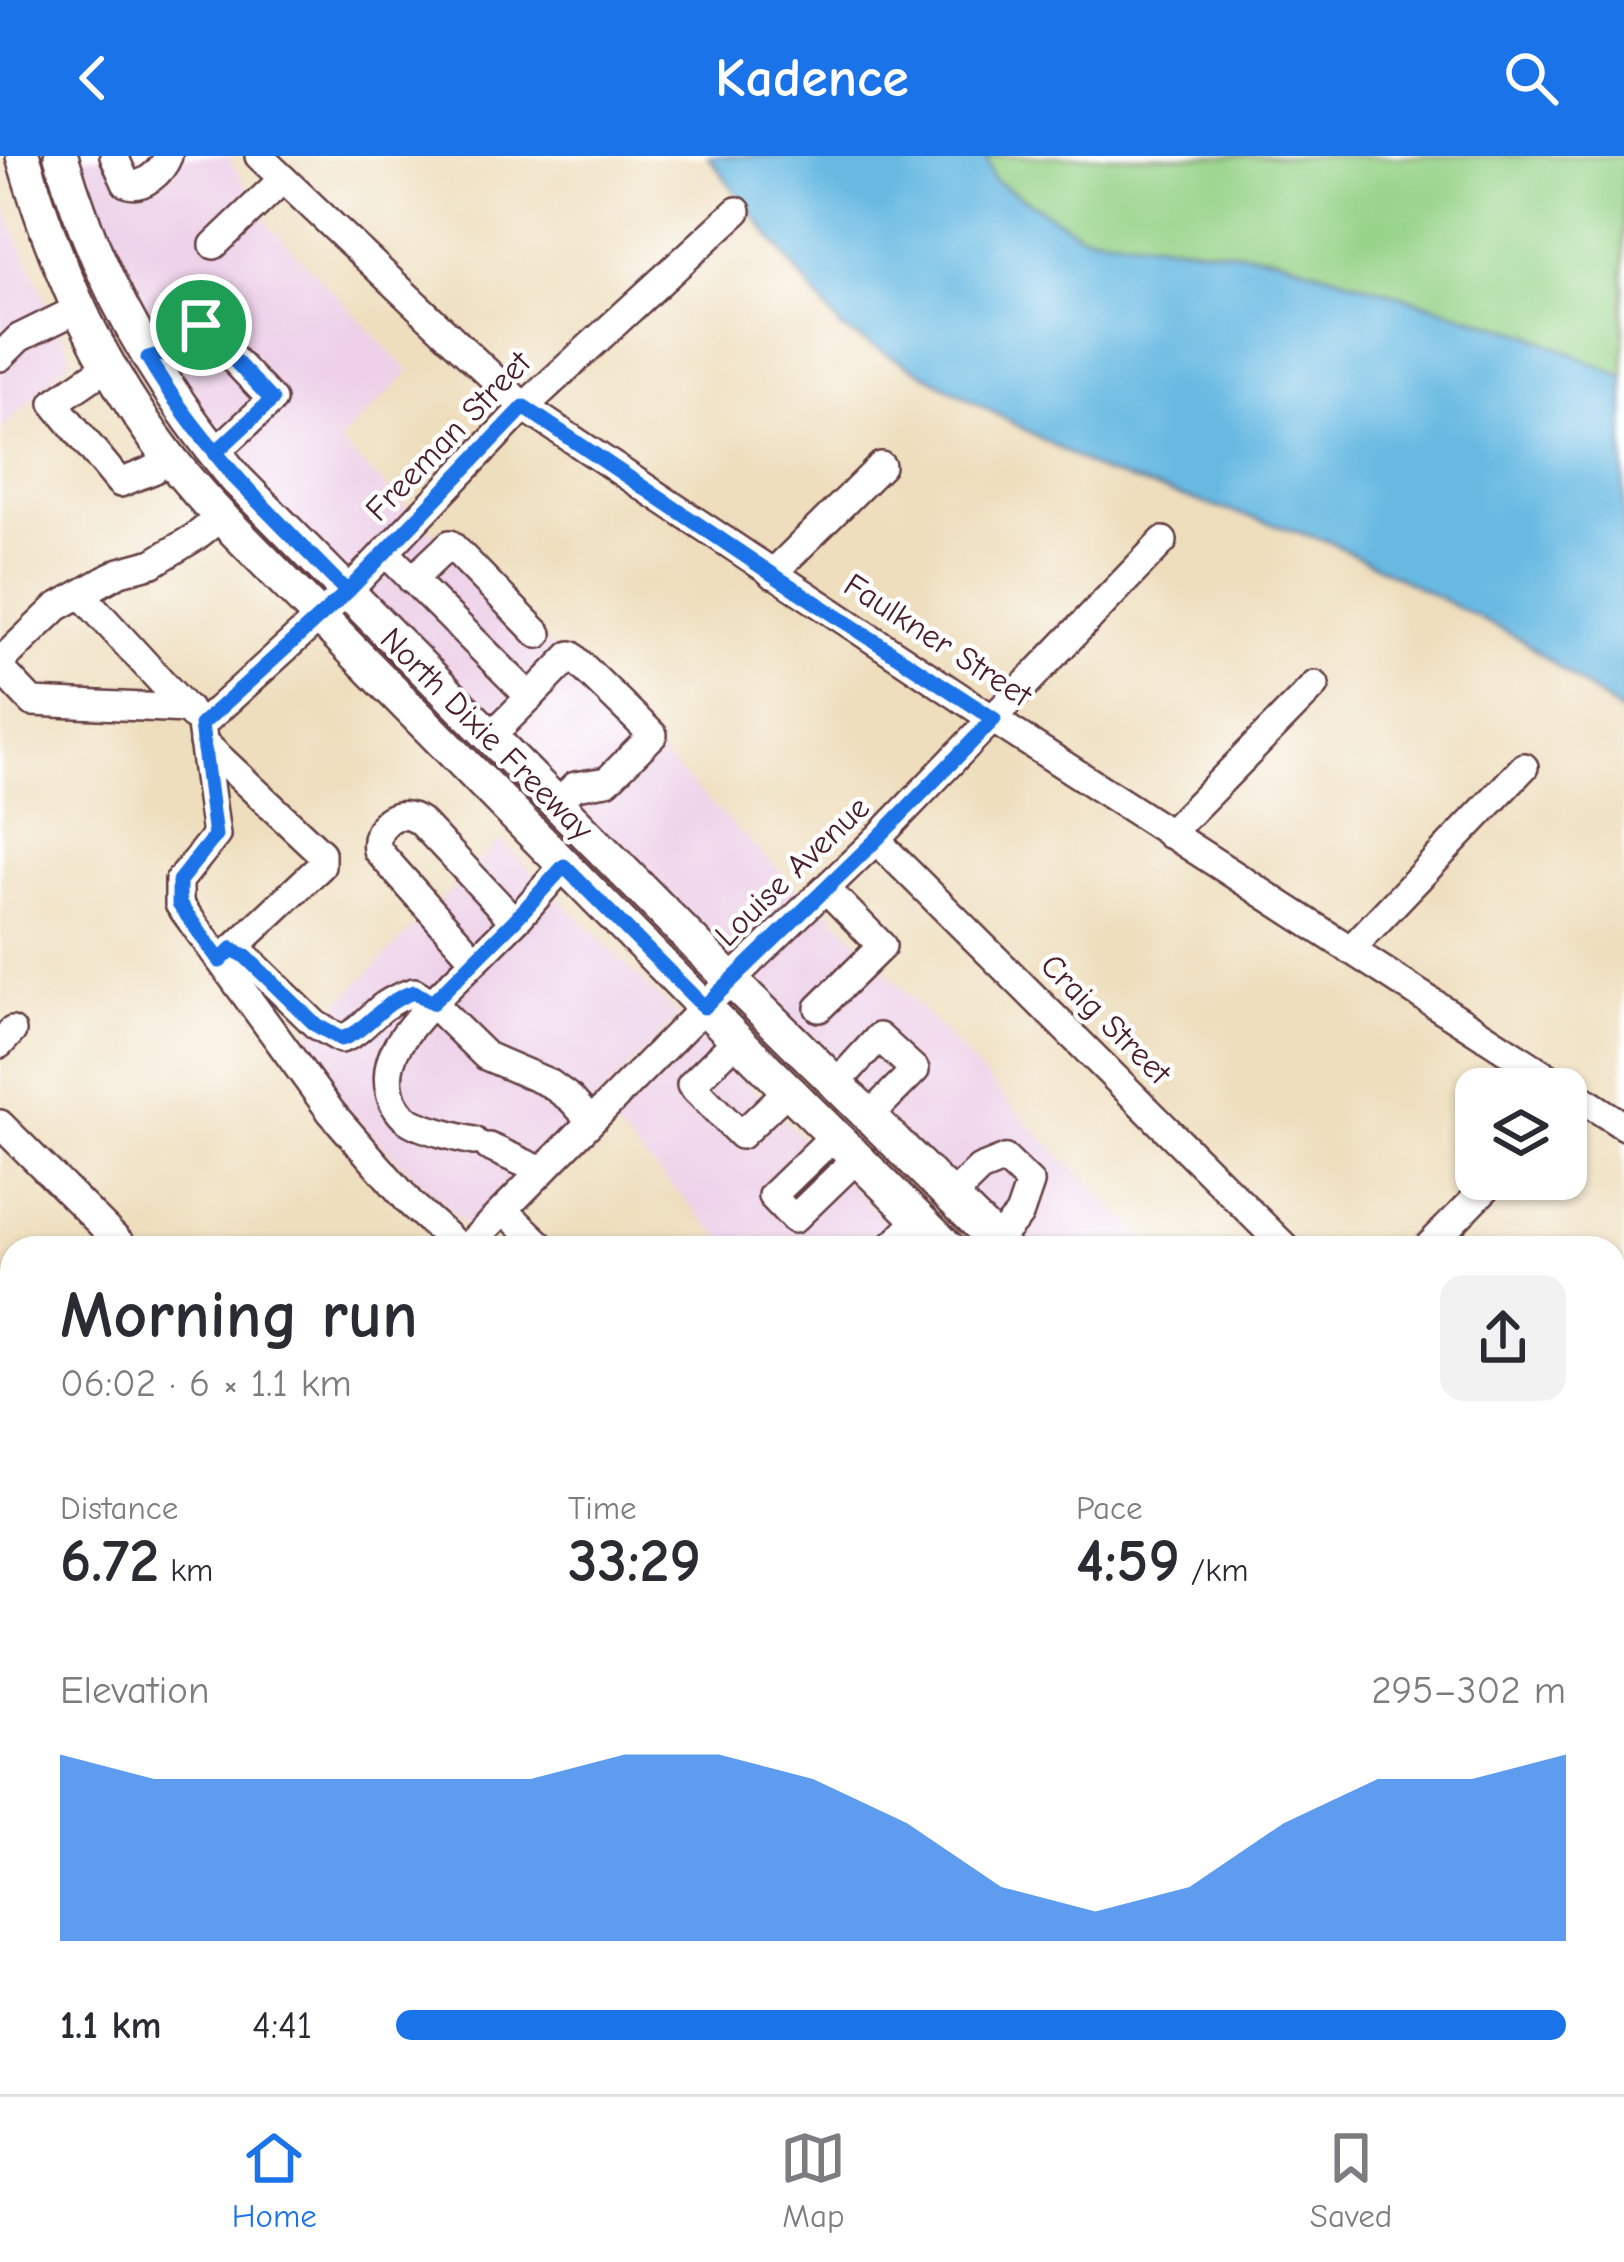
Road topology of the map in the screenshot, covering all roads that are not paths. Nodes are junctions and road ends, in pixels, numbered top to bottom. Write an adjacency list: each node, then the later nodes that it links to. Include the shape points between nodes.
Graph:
1 (22, 156): 9 (main road, North Dixie Freeway)
2 (62, 156): 11 (main road, North Dixie Freeway, via 100,266)
3 (114, 156): 4 (street, via 133,186)
4 (168, 156)
5 (259, 156): 6 (street, Faulkner Street)
6 (283, 178): 8 (street); 13 (street, Faulkner Street)
7 (737, 211): 13 (street, Freeman Street)
8 (214, 245)
9 (78, 309): 10 (street); 12 (main road, North Dixie Freeway)
10 (6, 339)
11 (148, 358): 14 (main road, North Dixie Freeway); 14 (street, via 174,351 201,325 272,400)
12 (108, 366): 15 (main road, North Dixie Freeway); 15 (street, via 54,403 120,483)
13 (524, 407): 19 (street, Freeman Street); 20 (street, Faulkner Street)
14 (215, 453): 22 (main road, North Dixie Freeway)
15 (171, 458): 17 (main road, North Dixie Freeway)
16 (880, 466): 20 (street)
17 (221, 517): 23 (street, via 153,562); 24 (main road, North Dixie Freeway)
18 (1163, 541): 29 (street, Louise Avenue)
19 (385, 552): 21 (street); 22 (street, Freeman Street)
20 (772, 574): 29 (street, Faulkner Street)
21 (412, 580): 25 (street, via 450,544); 28 (street)
22 (347, 592): 24 (street, Freeman Street); 31 (main road, North Dixie Freeway)
23 (81, 594): 26 (street, via 57,607); 30 (street)
24 (319, 617): 30 (street, Freeman Street); 36 (main road, North Dixie Freeway)
25 (538, 634)
26 (0, 665): 30 (street, via 32,702)
27 (1315, 685): 34 (street)
28 (530, 697): 31 (street); 33 (street, via 572,655 653,735 608,781 574,786)
29 (994, 719): 34 (street, Faulkner Street); 35 (street, Louise Avenue)
30 (197, 725): 40 (street, via 215,836 179,881 179,904); 40 (street, via 323,860)
31 (490, 736): 33 (main road, North Dixie Freeway)
32 (1525, 767): 39 (street)
33 (556, 803): 42 (main road, North Dixie Freeway)
34 (1169, 834): 39 (street, Faulkner Street)
35 (876, 840): 37 (street, Louise Avenue); 68 (street, Craig Street)
36 (564, 866): 38 (street); 44 (main road, North Dixie Freeway)
37 (826, 889): 42 (street, Louise Avenue); 45 (street, via 882,946)
38 (514, 921): 41 (street); 41 (street, via 421,822 411,814 393,817 378,834 377,850)
39 (1350, 950): 47 (street, Faulkner Street)
40 (226, 955): 43 (street, via 245,956 341,1039 405,994); 61 (street, via 331,1112)
41 (475, 960): 43 (street)
42 (731, 980): 44 (street, Louise Avenue); 48 (main road, North Dixie Freeway)
43 (432, 1003): 52 (street, via 486,1056 550,1083); 55 (street, via 391,1056 393,1103 410,1122)
44 (704, 1007): 46 (main road, North Dixie Freeway); 52 (street, Louise Avenue)
45 (819, 1008)
46 (737, 1040): 49 (main road, North Dixie Freeway); 49 (street, via 691,1084 741,1135)
47 (1525, 1068)
48 (836, 1084): 51 (main road, North Dixie Freeway); 51 (street, via 879,1037 915,1070)
49 (788, 1090): 59 (main road, North Dixie Freeway)
50 (1587, 1108): 54 (street, Faulkner Street)
51 (869, 1116): 56 (main road, North Dixie Freeway)
52 (591, 1121): 55 (street, Louise Avenue)
53 (0, 1124): 60 (street)
54 (1624, 1126)
55 (542, 1171): 58 (street, Louise Avenue)
56 (951, 1197): 66 (main road, North Dixie Freeway); 67 (street, via 980,1169 1005,1159 1030,1183)
57 (1482, 1200): 69 (street)
58 (504, 1210): 62 (street, Louise Avenue); 63 (street)
59 (919, 1219): 64 (street); 65 (main road, North Dixie Freeway)
60 (113, 1236)
61 (449, 1236)
62 (476, 1236)
63 (531, 1236)
64 (902, 1236)
65 (936, 1236)
66 (990, 1236)
67 (1005, 1236)
68 (1274, 1236)
69 (1459, 1236)

